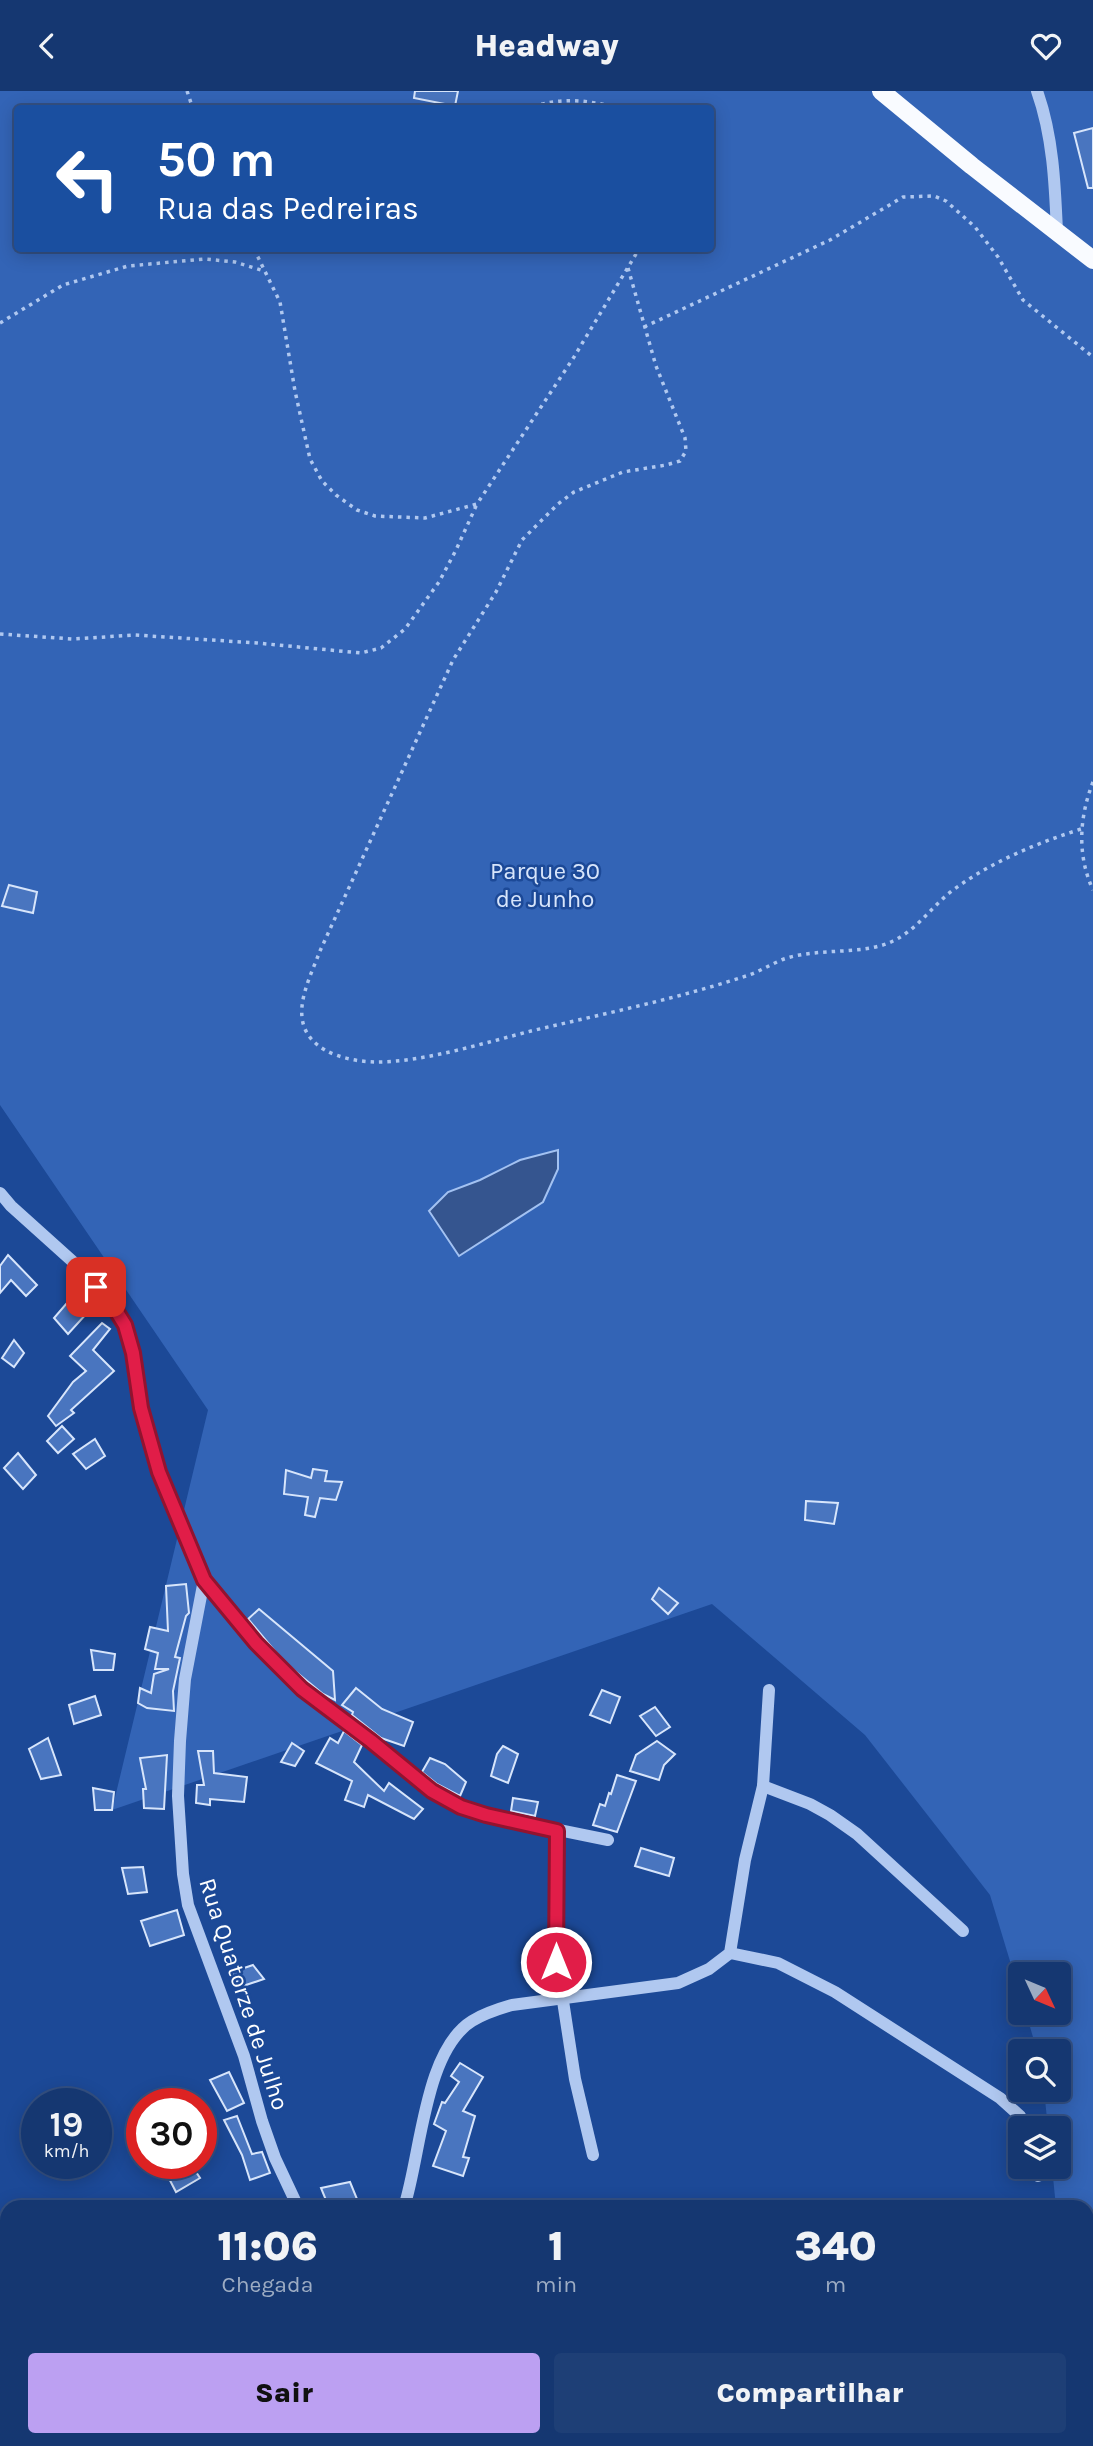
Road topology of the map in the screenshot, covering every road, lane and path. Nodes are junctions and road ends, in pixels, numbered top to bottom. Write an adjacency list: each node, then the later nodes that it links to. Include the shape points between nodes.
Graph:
1 (881, 91): 5 (main road)
2 (1037, 91): 5 (street, via 1054,170)
3 (536, 105): 4 (path, via 575,99)
4 (604, 105)
5 (1057, 232): 8 (main road)
6 (255, 252): 10 (path)
7 (637, 252): 9 (path)
8 (1093, 260)
9 (628, 268): 12 (path); 14 (path)
10 (264, 271): 11 (path, via 205,259 128,266 63,285); 14 (path, via 280,302 310,459 321,481 357,510 375,516 425,518)
11 (0, 324)
12 (644, 327): 13 (path, via 830,240 903,197 934,195 975,227 1023,300); 17 (path, via 685,438 684,456 674,463 611,476 574,492 523,540 453,660 320,951 301,1011 309,1036 325,1050 355,1060 377,1062 441,1053 684,995 785,959 877,947 903,935 952,891 1002,859)
13 (1093, 357)
14 (477, 504): 15 (path, via 439,582 405,629 381,648 361,653 135,635 73,639)
15 (0, 634)
16 (1093, 782): 17 (path)
17 (1081, 829): 18 (path, via 1082,855)
18 (1093, 890)
19 (0, 1193): 20 (street, via 80,1269 125,1325 159,1472)
20 (204, 1580): 23 (street, via 278,1668 432,1791 486,1815); 30 (street, Rua Quatorze de Julho, via 185,1679 180,1741 183,1874 192,1917 244,2056 275,2158)
21 (769, 1690): 22 (street)
22 (763, 1786): 25 (street, via 810,1804 857,1834); 26 (street, via 744,1860)
23 (557, 1831): 24 (street); 27 (street, via 556,1962)
24 (608, 1840)
25 (963, 1931)
26 (730, 1953): 27 (street, via 678,1983); 28 (street, via 778,1963 835,1992 1000,2098)
27 (561, 1997): 29 (street); 31 (street, via 491,2011 470,2022 452,2040 436,2070)
28 (1020, 2116)
29 (593, 2155)
30 (295, 2200)
31 (406, 2200)

